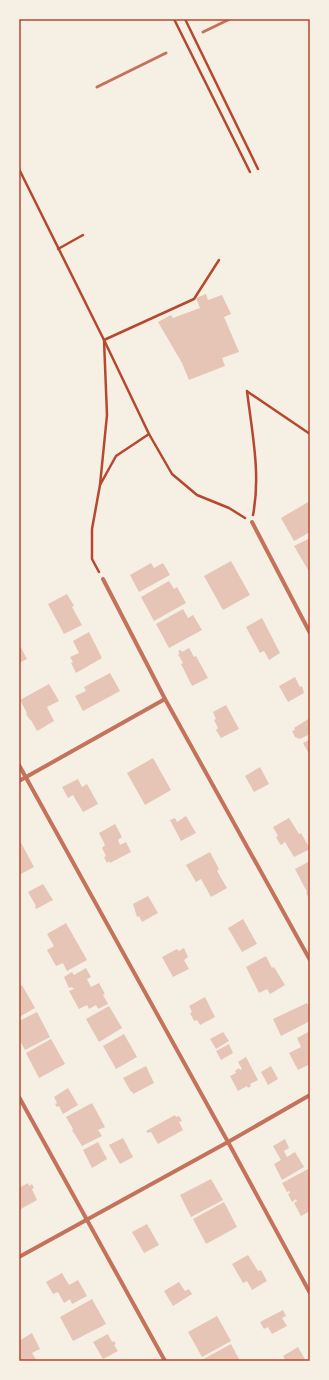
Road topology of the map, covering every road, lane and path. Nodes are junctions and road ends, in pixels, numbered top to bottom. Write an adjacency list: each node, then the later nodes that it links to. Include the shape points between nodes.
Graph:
1 (174, 19): 9 (path)
2 (185, 19): 8 (path)
3 (230, 19): 4 (lane)
4 (203, 32)
5 (166, 54): 6 (lane)
6 (97, 87)
7 (19, 169): 11 (path)
8 (258, 169)
9 (250, 172)
10 (83, 235): 11 (path)
11 (58, 249): 13 (path)
12 (219, 260): 13 (path, via 194,300)
13 (104, 340): 14 (path); 16 (path, via 107,415)
14 (149, 434): 16 (path, via 116,456); 17 (path, via 172,474 197,495 229,508)
15 (310, 434): 17 (path, via 247,391 256,466)
16 (100, 485): 18 (path, via 92,529 92,559)
17 (252, 522): 19 (street)
18 (103, 579): 20 (street)
19 (310, 633)
20 (165, 699): 22 (street); 24 (street)
21 (19, 765): 22 (street)
22 (26, 777): 23 (street); 27 (street)
23 (19, 782)
24 (310, 960)
25 (310, 1095): 27 (street)
26 (19, 1097): 28 (street)
27 (228, 1142): 28 (street); 30 (street)
28 (87, 1218): 29 (street); 31 (street)
29 (19, 1256)
30 (310, 1293)
31 (165, 1361)

